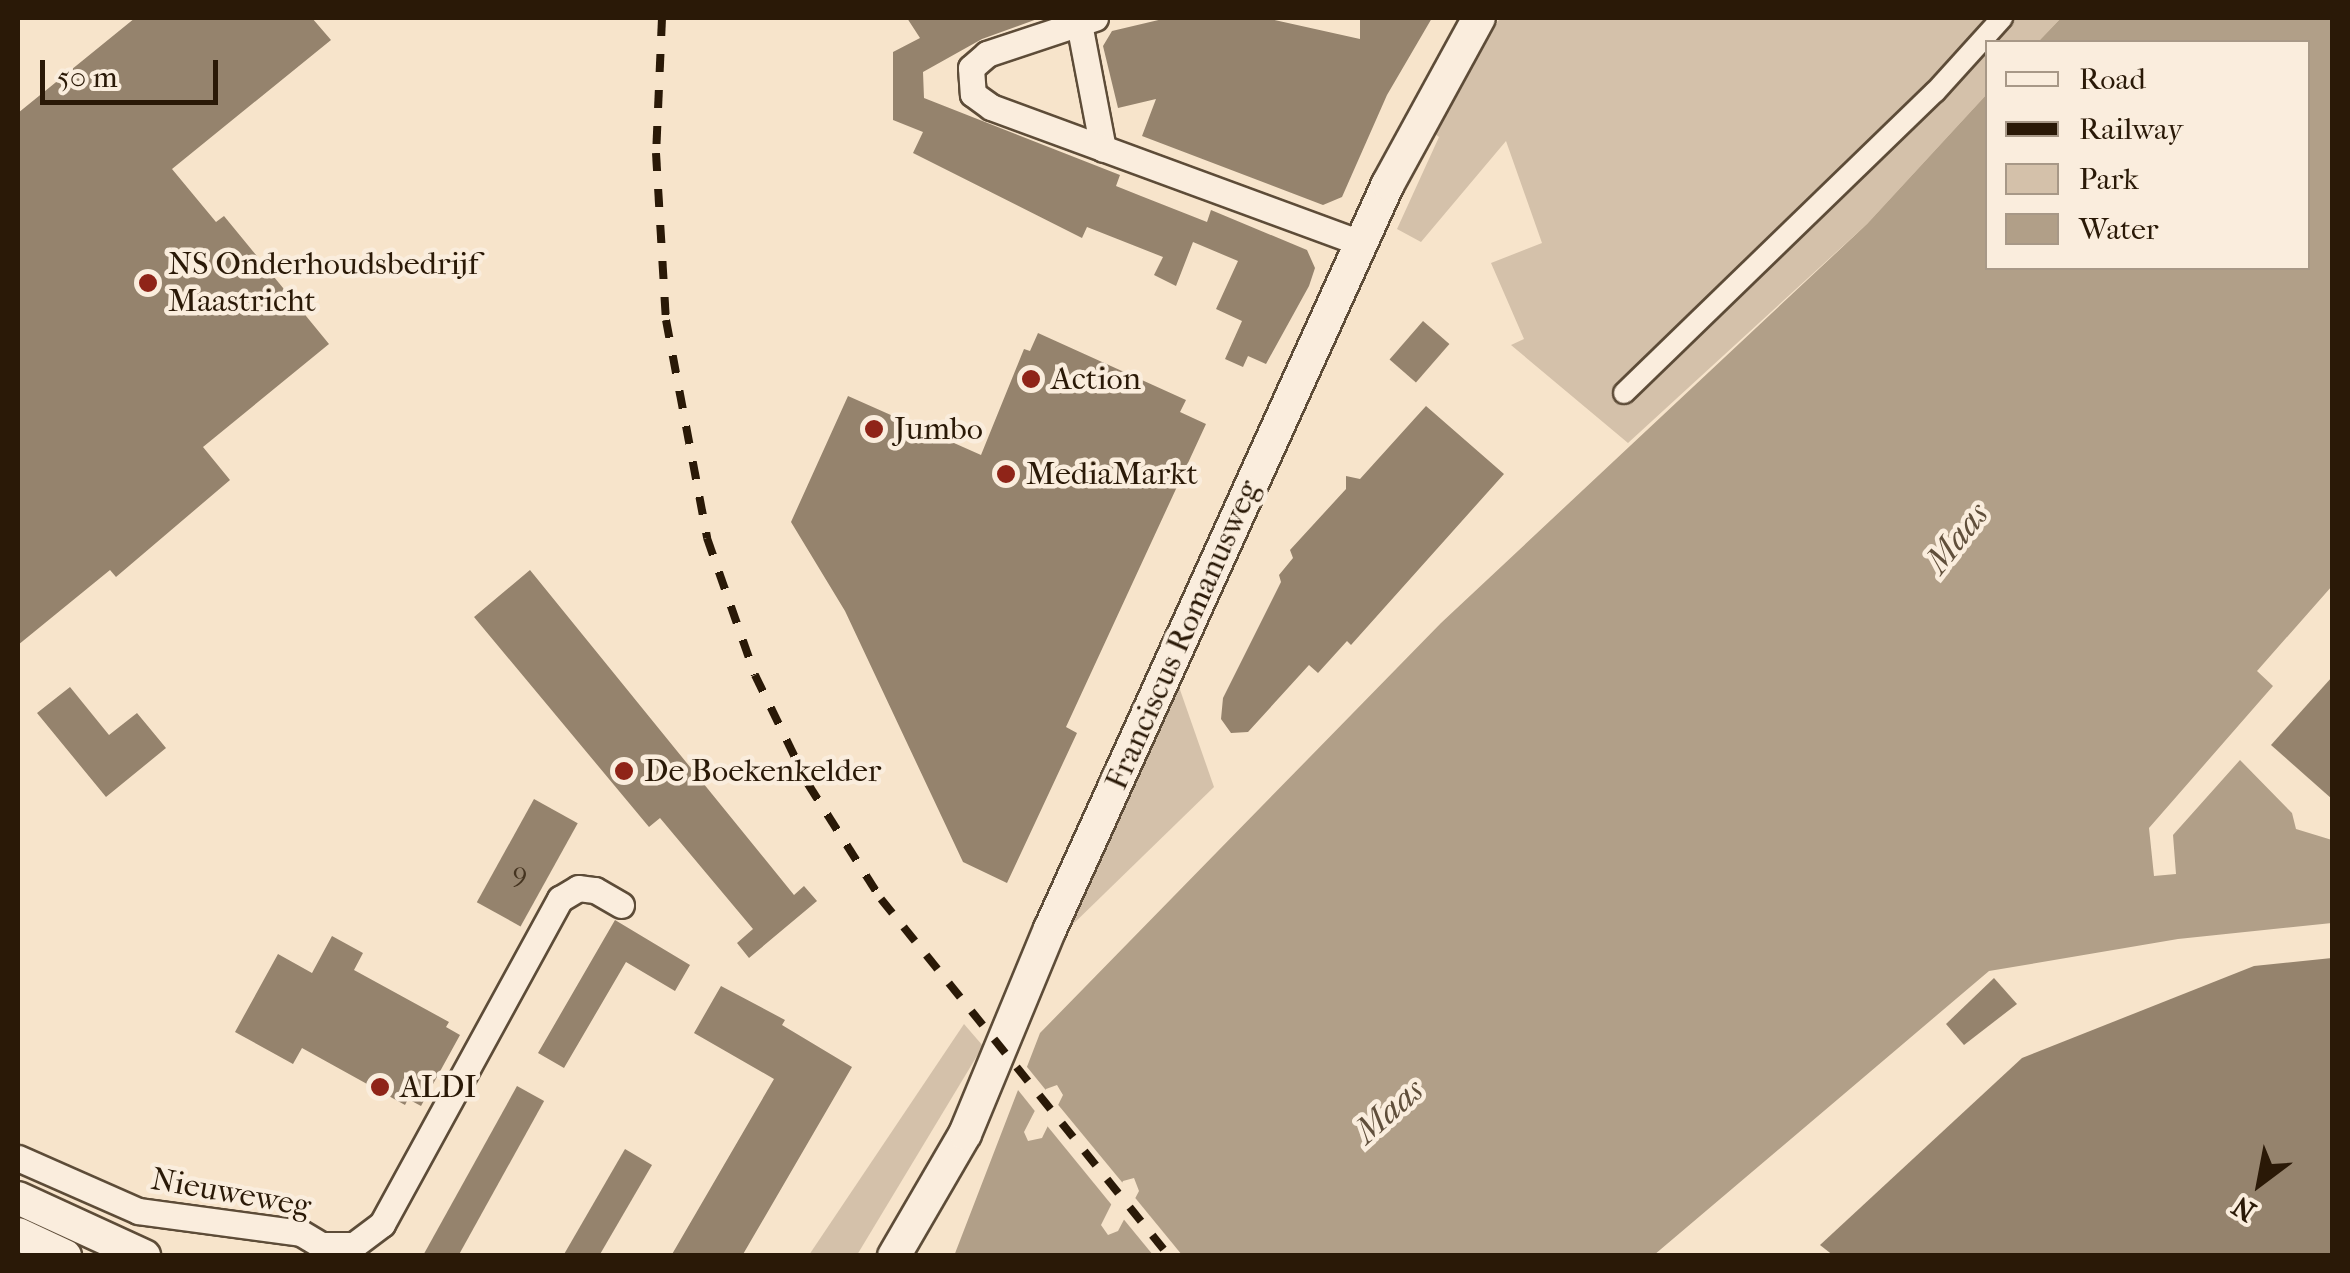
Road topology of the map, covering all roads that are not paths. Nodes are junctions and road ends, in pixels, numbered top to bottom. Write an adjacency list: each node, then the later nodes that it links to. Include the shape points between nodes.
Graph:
1 (1479, 18): 5 (street, Franciscus Romanusweg, via 1416,124)
2 (2002, 18): 6 (street, via 1936,92)
3 (1084, 19): 4 (street); 4 (street, via 987,54 971,68 970,85 991,107)
4 (1103, 149): 5 (street)
5 (1361, 243): 14 (street, Franciscus Romanusweg, via 964,1134)
6 (1624, 393)
7 (620, 905): 11 (street, via 578,888 560,899 382,1224 354,1245)
8 (18, 1158): 11 (street, Nieuweweg, via 138,1211 284,1230)
9 (18, 1198): 13 (street)
10 (18, 1234): 12 (street)
11 (327, 1252)
12 (65, 1256)
13 (144, 1256)
14 (894, 1256)

